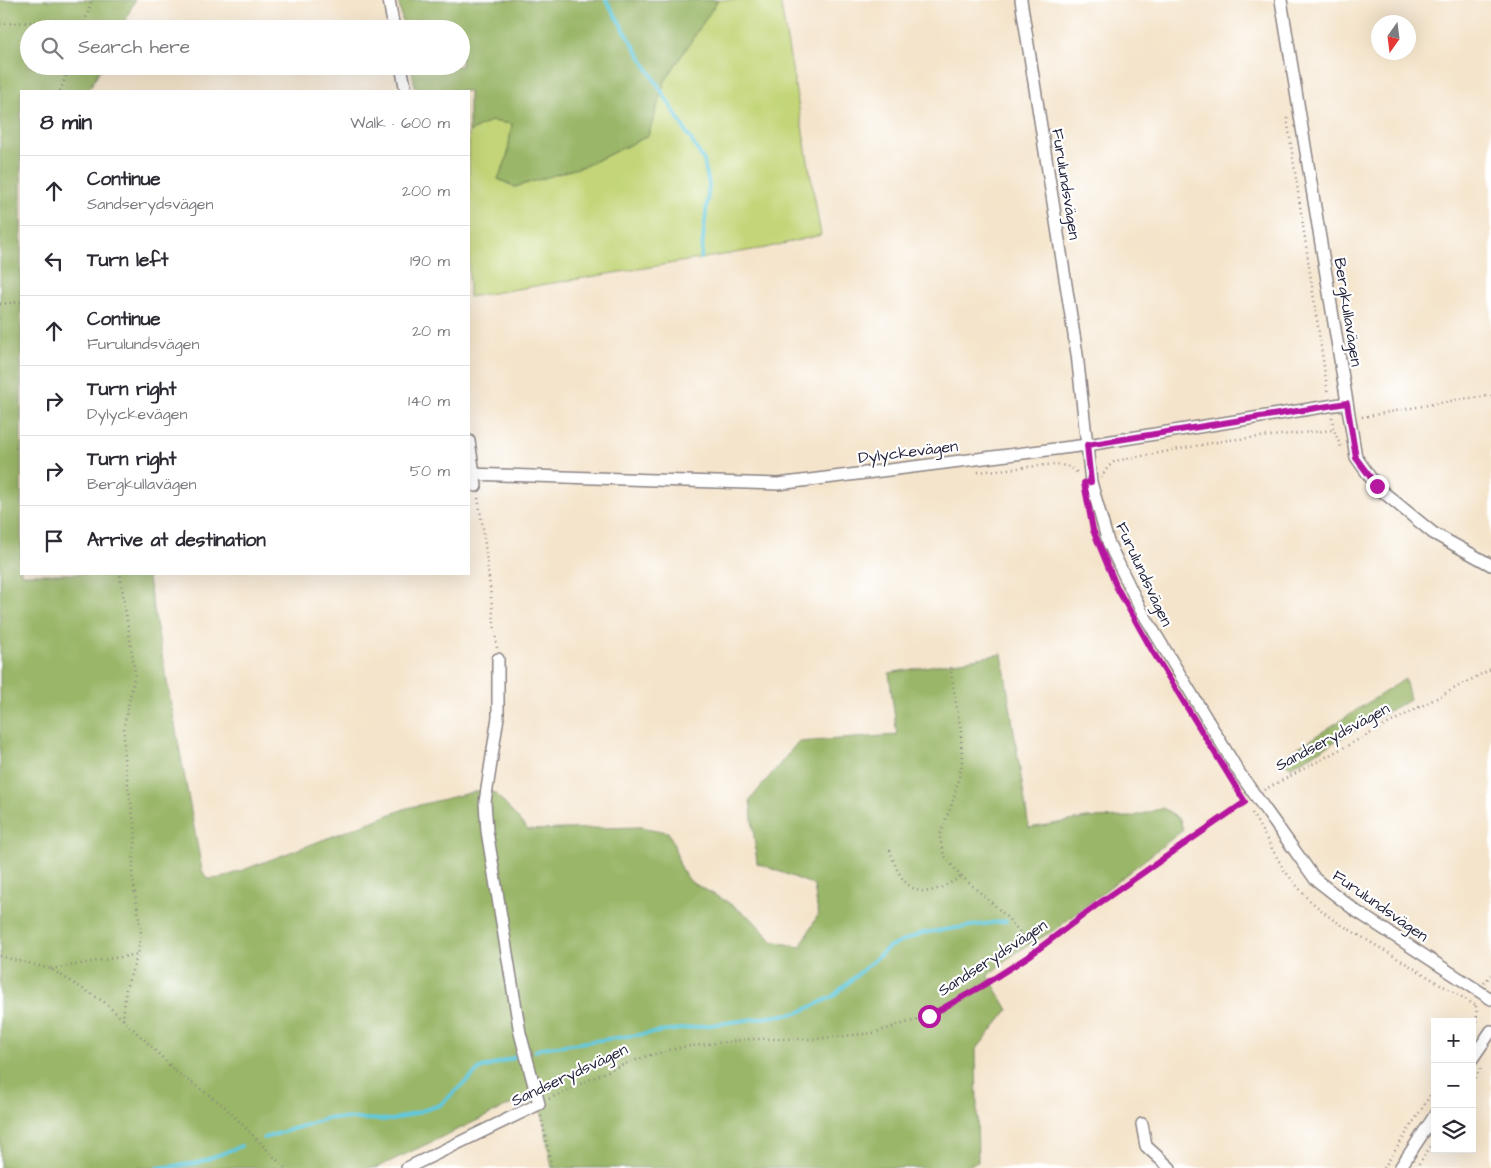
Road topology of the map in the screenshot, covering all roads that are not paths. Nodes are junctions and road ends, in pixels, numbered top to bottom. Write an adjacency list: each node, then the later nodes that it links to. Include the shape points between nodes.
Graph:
1 (389, 0): 4 (street)
2 (1021, 0): 8 (street, Furulundsvägen, via 1077,354)
3 (1281, 0): 7 (street, Bergkullavägen)
4 (392, 20)
5 (403, 75): 6 (street)
6 (406, 90)
7 (1347, 403): 8 (street, Dylyckevägen); 11 (street, Bergkullavägen, via 1356,458 1377,486 1434,532)
8 (1087, 445): 10 (street, Dylyckevägen, via 778,484); 13 (street, Furulundsvägen, via 1091,482 1108,542 1141,610 1214,734 1315,879 1356,911)
9 (470, 450): 10 (street)
10 (473, 478)
11 (1491, 565)
12 (498, 658): 18 (street, Sandserydsvägen, via 498,717 485,802 487,831 520,1034 539,1104)
13 (1491, 998)
14 (1491, 1031): 15 (street)
15 (1476, 1053)
16 (1431, 1121): 20 (street)
17 (1142, 1124): 19 (street, via 1146,1146)
18 (407, 1168)
19 (1170, 1168)
20 (1400, 1168)

